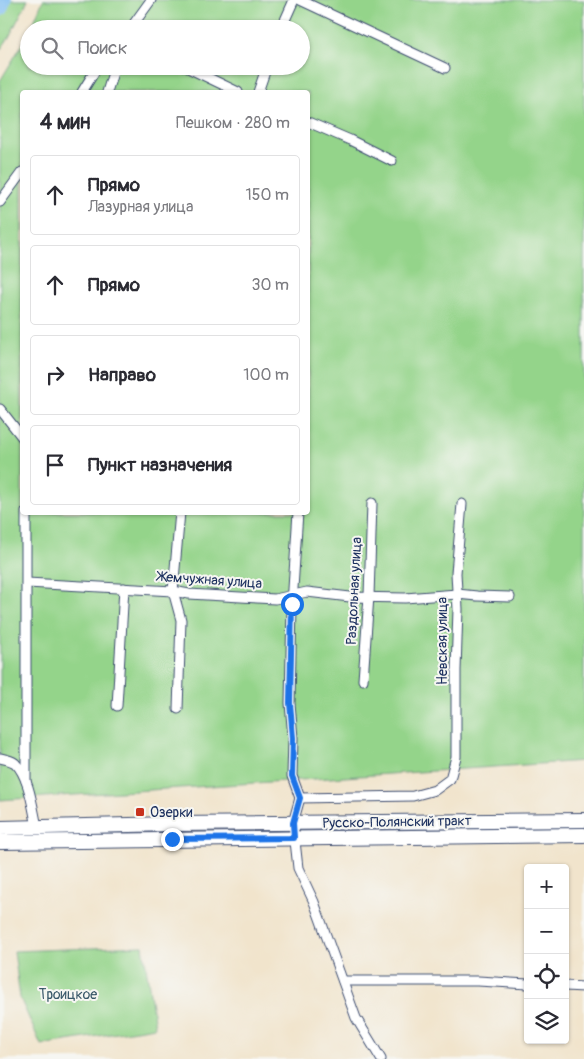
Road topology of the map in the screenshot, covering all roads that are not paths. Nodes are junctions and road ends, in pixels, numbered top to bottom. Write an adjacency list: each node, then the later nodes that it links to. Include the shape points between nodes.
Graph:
1 (151, 0): 4 (street)
2 (294, 0): 5 (street)
3 (300, 0): 6 (street)
4 (137, 20)
5 (285, 20)
6 (445, 68)
7 (92, 75): 11 (street)
8 (112, 75): 12 (street)
9 (203, 75): 13 (street)
10 (264, 75): 14 (street)
11 (83, 90)
12 (108, 90)
13 (234, 90)
14 (259, 90)
15 (310, 123): 16 (street)
16 (392, 162)
17 (20, 175): 18 (street)
18 (0, 202)
19 (0, 409): 20 (street)
20 (20, 434)
21 (372, 503): 31 (street, Раздольная улица)
22 (462, 504): 30 (street, Невская улица)
23 (26, 515): 26 (street)
24 (180, 515): 28 (street)
25 (298, 515): 29 (street)
26 (27, 583): 27 (street, Жемчужная улица); 37 (street)
27 (124, 588): 28 (street, Жемчужная улица); 34 (street)
28 (173, 591): 29 (street, Жемчужная улица, via 275,599); 35 (street, via 181,620)
29 (294, 594): 31 (street, Жемчужная улица); 38 (street, via 290,703 292,776)
30 (456, 594): 31 (street, Жемчужная улица, via 405,598); 32 (street, Жемчужная улица); 38 (street, Невская улица, via 456,757 450,779 435,790 413,796)
31 (368, 596): 33 (street, Раздольная улица)
32 (510, 597)
33 (362, 680)
34 (117, 706)
35 (178, 709)
36 (0, 758): 37 (street, via 15,763)
37 (26, 781): 41 (street)
38 (300, 798): 40 (street)
39 (584, 820): 40 (main road, Русско-Полянский тракт)
40 (293, 823): 41 (main road, Русско-Полянский тракт); 44 (street)
41 (37, 827): 42 (main road, Русско-Полянский тракт)
42 (0, 828)
43 (584, 835): 44 (main road, Русско-Полянский тракт)
44 (294, 838): 45 (main road, Русско-Полянский тракт); 46 (street, via 298,868)
45 (0, 842)
46 (343, 982): 47 (street); 50 (street, via 356,1018)
47 (524, 984)
48 (569, 986): 49 (street)
49 (584, 987)
50 (381, 1059)

